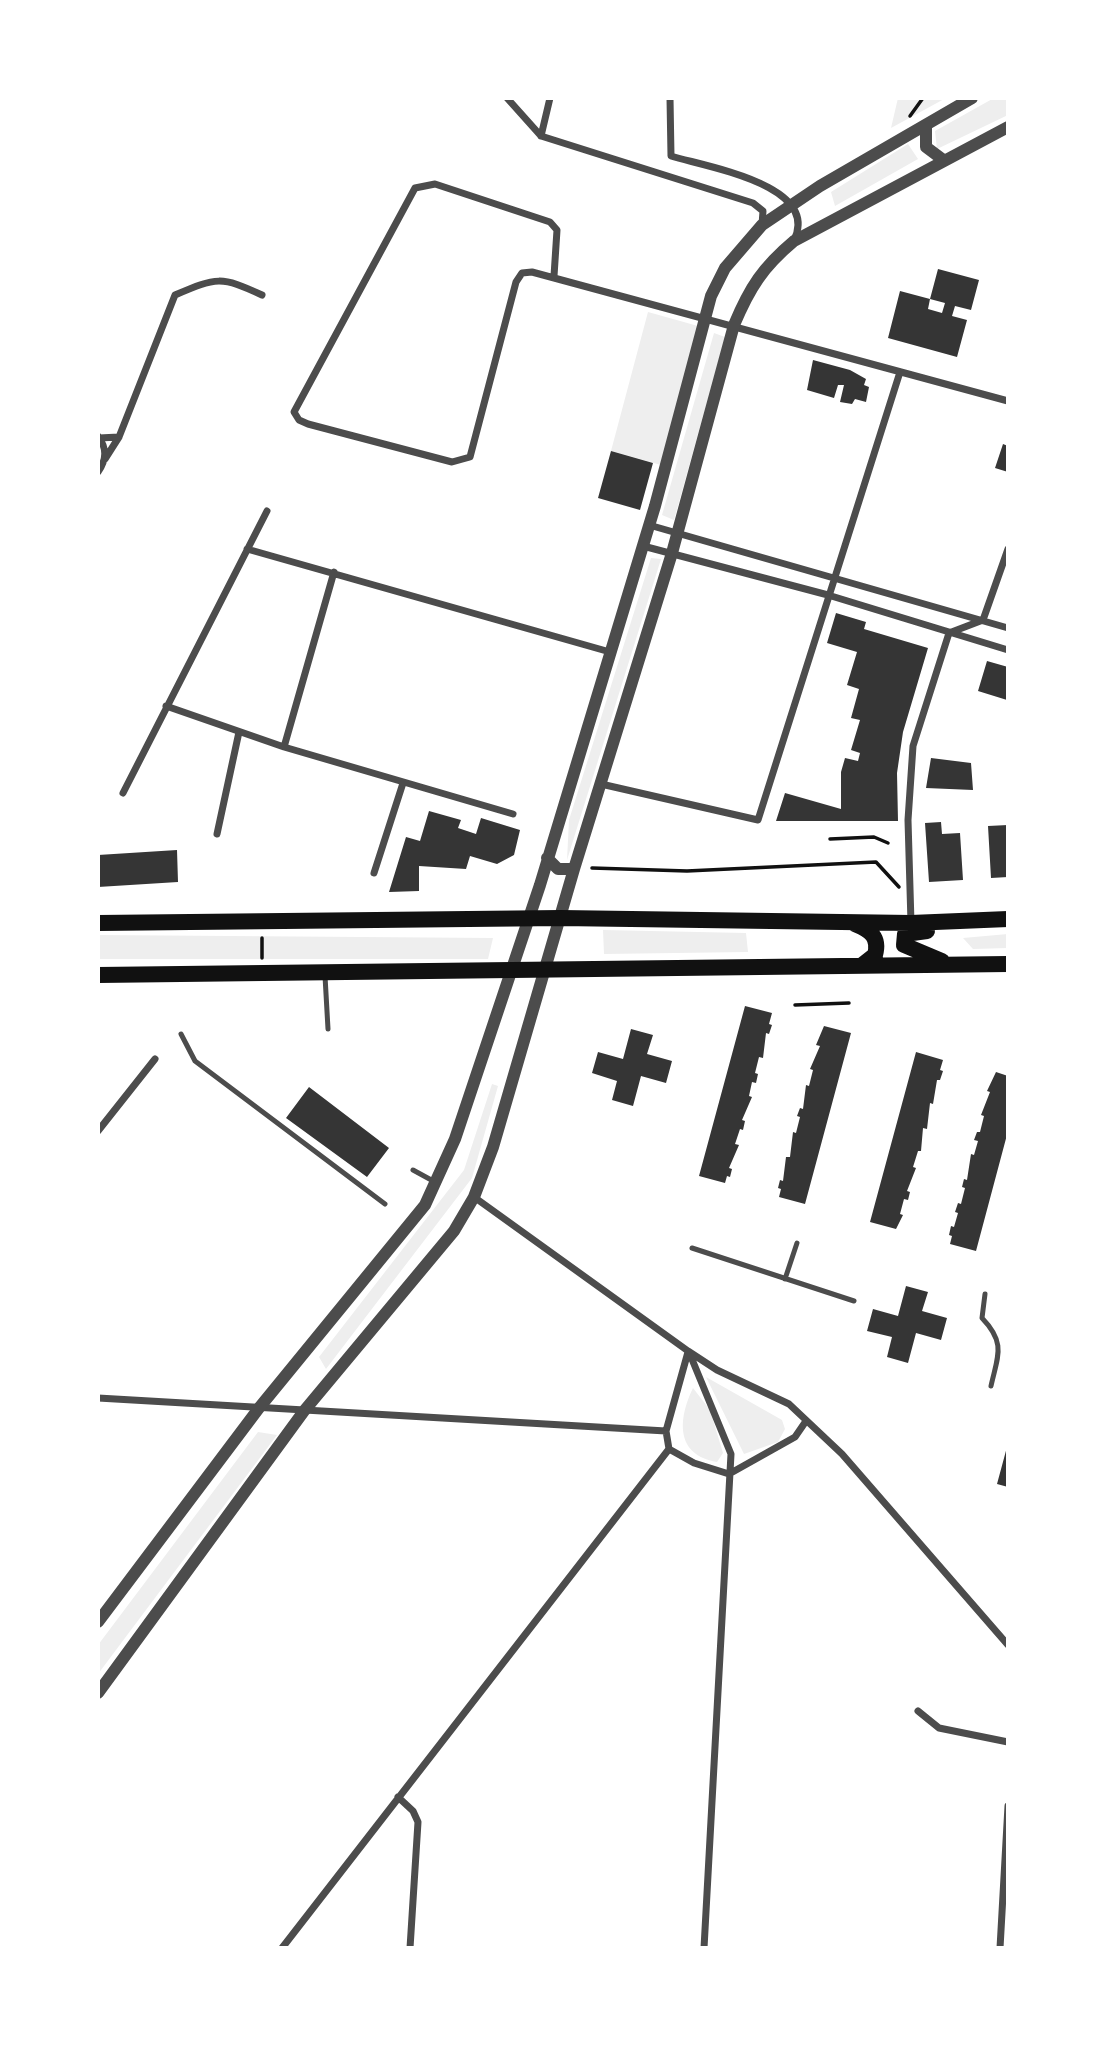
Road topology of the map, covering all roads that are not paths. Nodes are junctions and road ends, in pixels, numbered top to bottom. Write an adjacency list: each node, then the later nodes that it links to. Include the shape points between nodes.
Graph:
1 (508, 98): 7 (street)
2 (550, 98): 7 (street)
3 (670, 98): 9 (street, via 671,156 762,184)
4 (972, 98): 5 (street)
5 (926, 127): 8 (street, via 926,147); 9 (street)
6 (1008, 127): 8 (street)
7 (541, 136): 10 (street, via 753,203 763,211)
8 (942, 159): 11 (street)
9 (792, 204): 10 (street); 11 (street, via 799,222)
10 (762, 225): 14 (street, via 725,268)
11 (794, 241): 15 (street, via 768,263 749,290)
12 (554, 276): 12 (street, via 557,230 550,222 435,184 415,188 294,412 308,424 452,462 470,457 516,282 522,273); 14 (street)
13 (262, 295): 19 (street, via 231,280 204,283 175,295)
14 (705, 317): 15 (street); 23 (street)
15 (734, 325): 16 (street); 24 (street)
16 (900, 372): 17 (street); 30 (street)
17 (1008, 401)
18 (99, 437): 19 (street); 20 (street)
19 (120, 437): 20 (street)
20 (105, 459): 21 (street)
21 (98, 472)
22 (267, 511): 26 (street)
23 (649, 525): 24 (street); 25 (street)
24 (677, 533): 28 (street); 30 (street)
25 (643, 546): 28 (street); 36 (street)
26 (247, 549): 29 (street); 37 (street)
27 (1008, 549): 32 (street)
28 (672, 553): 31 (street); 41 (street)
29 (334, 572): 36 (street); 39 (street)
30 (836, 576): 31 (street); 32 (street)
31 (828, 595): 34 (street); 41 (street, via 758,820)
32 (984, 620): 33 (street); 34 (street)
33 (1008, 628)
34 (949, 633): 35 (street); 54 (street, via 913,746 908,820)
35 (1008, 650)
36 (610, 652): 45 (street)
37 (166, 706): 38 (street); 42 (street)
38 (239, 732): 39 (street); 44 (street)
39 (284, 747): 40 (street)
40 (402, 783): 43 (street); 47 (street)
41 (601, 784): 46 (street)
42 (123, 793)
43 (513, 814)
44 (217, 834)
45 (547, 858): 46 (street, via 558,869); 50 (street)
46 (574, 869): 48 (street)
47 (374, 873)
48 (561, 919): 50 (main road); 53 (main road); 58 (street)
49 (1008, 919): 51 (main road)
50 (529, 920): 52 (main road); 59 (street)
51 (988, 921): 54 (main road); 55 (main road, via 905,934 906,947)
52 (98, 923)
53 (852, 923): 54 (main road); 57 (main road, via 871,931 876,942 870,961)
54 (911, 923)
55 (949, 964): 56 (main road); 57 (main road)
56 (1008, 964)
57 (858, 966): 58 (main road)
58 (544, 970): 59 (main road); 68 (street)
59 (511, 971): 60 (main road); 67 (street, via 455,1139)
60 (325, 972): 61 (main road); 62 (lane)
61 (98, 975)
62 (328, 1029)
63 (181, 1034): 69 (lane, via 195,1061)
64 (155, 1059): 65 (street)
65 (98, 1131)
66 (413, 1170): 67 (lane)
67 (435, 1182): 78 (street, via 425,1205)
68 (474, 1197): 75 (street); 79 (street, via 454,1231)
69 (385, 1204)
70 (797, 1243): 72 (lane)
71 (692, 1248): 72 (lane)
72 (785, 1279): 74 (lane)
73 (985, 1294): 76 (lane, via 982,1318 997,1333 999,1347)
74 (853, 1301)
75 (688, 1351): 80 (street, via 789,1404); 81 (street); 83 (street, via 731,1454)
76 (991, 1386)
77 (98, 1398): 78 (street)
78 (259, 1408): 79 (street); 84 (street)
79 (304, 1411): 81 (street); 87 (street)
80 (806, 1421): 83 (street, via 795,1437); 85 (street, via 842,1454)
81 (666, 1431): 82 (street)
82 (669, 1449): 83 (street); 90 (street)
83 (729, 1474): 94 (street)
84 (98, 1622)
85 (1004, 1634): 86 (street)
86 (1008, 1645)
87 (98, 1693)
88 (918, 1711): 89 (street, via 939,1728)
89 (1008, 1742)
90 (398, 1797): 92 (street); 93 (street, via 418,1822)
91 (1008, 1806): 95 (street)
92 (282, 1948)
93 (410, 1948)
94 (704, 1948)
95 (1000, 1948)

